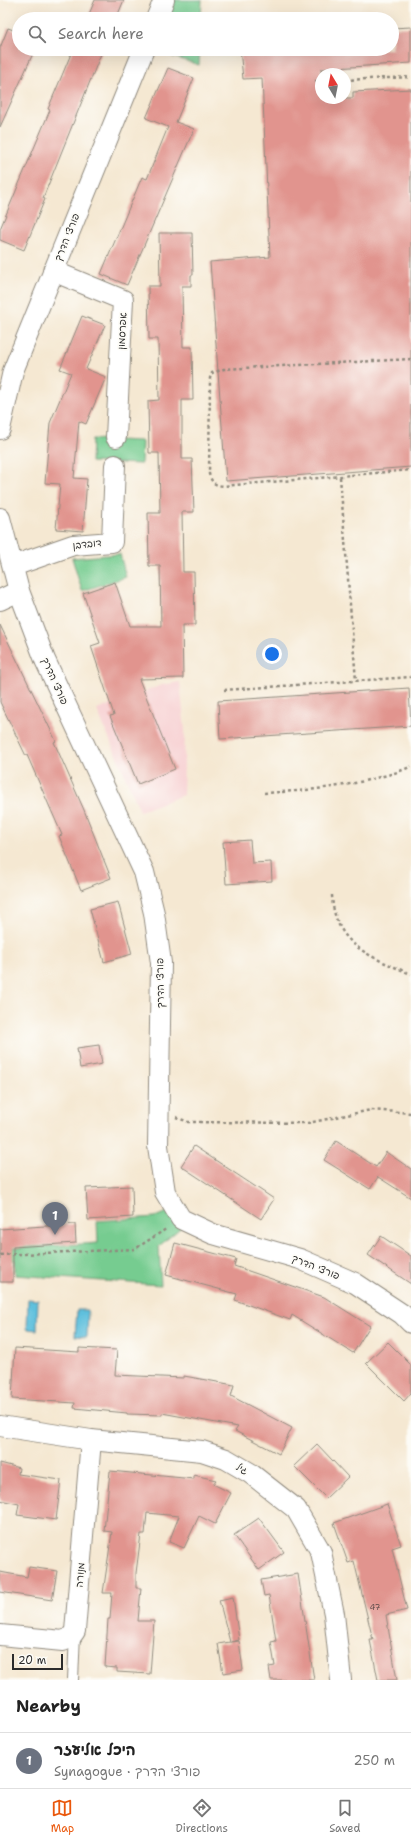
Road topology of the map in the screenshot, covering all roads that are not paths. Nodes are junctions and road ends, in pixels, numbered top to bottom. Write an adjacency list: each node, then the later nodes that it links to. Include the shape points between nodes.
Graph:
1 (164, 0): 2 (street)
2 (159, 12)
3 (141, 56): 4 (street, פורצי הדרך)
4 (54, 271): 5 (street, פורצי הדרך, via 13,371); 6 (street, אפרסמון, via 123,300)
5 (0, 428)
6 (116, 437)
7 (115, 465): 9 (street, דובדבן, via 112,542 73,545)
8 (0, 518): 9 (street, פורצי הדרך)
9 (13, 566): 10 (street, פורצי הדרך)
10 (19, 591): 11 (street); 12 (street, פורצי הדרך, via 45,660 144,872 154,913 160,964 158,1146 165,1192 181,1219 213,1234 300,1259 355,1283 402,1314)
11 (0, 600)
12 (411, 1323)
13 (0, 1426): 14 (street, גיל)
14 (91, 1440): 15 (street, מנורה); 18 (street, גיל, via 202,1450 226,1459 250,1473 296,1509 321,1552 334,1614)
15 (75, 1632): 16 (street, via 63,1641); 17 (lane)
16 (0, 1635)
17 (73, 1680)
18 (341, 1680)

